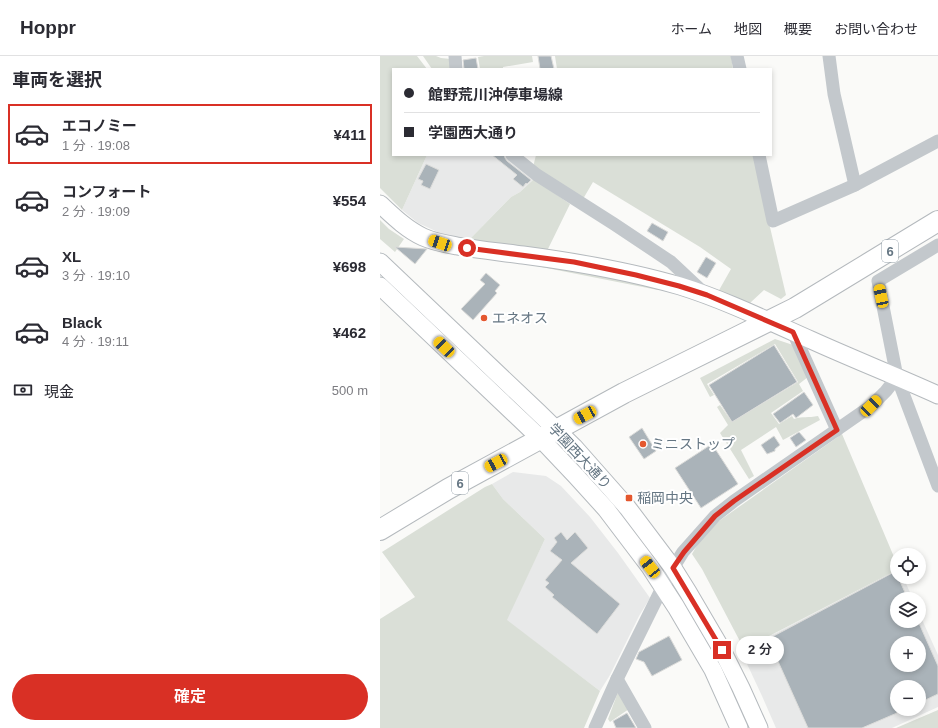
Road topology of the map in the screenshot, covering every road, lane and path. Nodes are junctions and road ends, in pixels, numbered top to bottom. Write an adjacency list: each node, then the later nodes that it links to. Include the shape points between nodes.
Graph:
1 (455, 56): 4 (street)
2 (737, 56): 5 (street)
3 (829, 56): 9 (street, via 834,94)
4 (456, 68)
5 (740, 68)
6 (938, 141): 9 (street)
7 (513, 156): 18 (street, via 537,176 671,262)
8 (759, 156): 9 (street, via 773,221)
9 (855, 185)
10 (380, 204): 18 (main road, via 408,228 440,243 582,264 643,277)
11 (938, 221): 12 (highway, 6)
12 (921, 231): 13 (street); 15 (highway, 6)
13 (935, 247): 16 (street)
14 (380, 262): 24 (main road, 学園西大通り, via 538,412)
15 (869, 263): 16 (street); 19 (highway, 6)
16 (878, 281): 21 (street)
17 (380, 286): 24 (main road, 学園西大通り)
18 (707, 295): 19 (main road)
19 (769, 321): 20 (main road); 24 (highway, 6, via 662,374)
20 (793, 332): 21 (main road); 23 (street)
21 (897, 377): 22 (main road); 23 (street, via 871,406); 25 (street)
22 (938, 395)
23 (837, 430): 27 (street, via 715,516)
24 (549, 435): 26 (highway, 6, via 448,489); 27 (main road, 学園西大通り, via 574,447 627,507); 28 (main road, 学園西大通り, via 576,476 606,509)
25 (938, 486)
26 (380, 530)
27 (673, 568): 28 (street); 33 (main road, 学園西大通り, via 722,650)
28 (663, 586): 29 (street); 32 (main road, 学園西大通り, via 713,670)
29 (617, 679): 30 (street); 31 (street)
30 (595, 728)
31 (645, 728)
32 (739, 728)
33 (759, 728)

